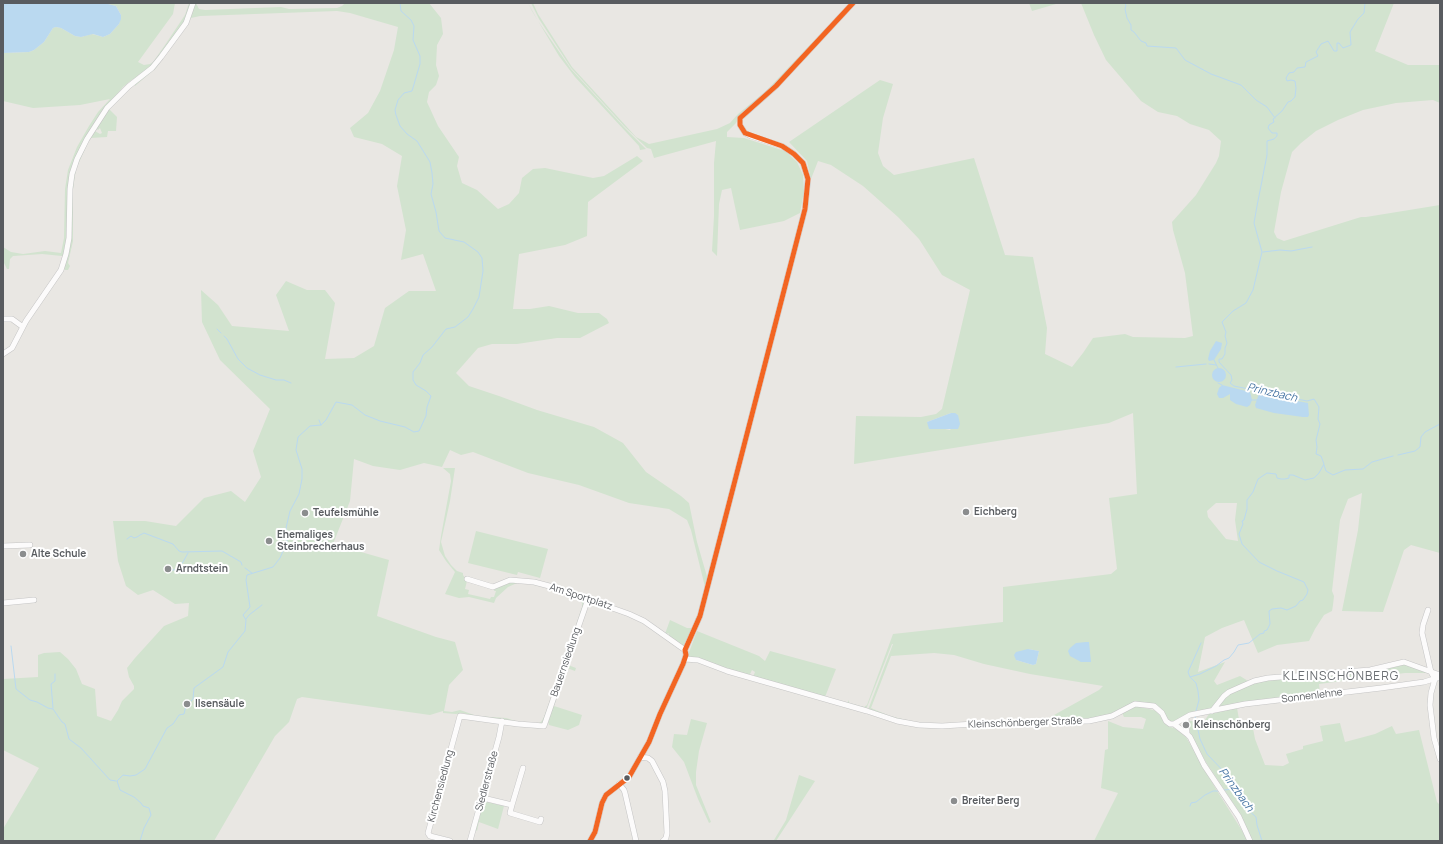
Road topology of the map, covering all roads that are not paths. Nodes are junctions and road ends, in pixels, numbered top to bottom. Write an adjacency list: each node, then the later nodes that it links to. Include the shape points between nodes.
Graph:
1 (193, 3): 4 (street, via 186,23 161,57 107,108 81,149 71,180 68,238 63,264)
2 (853, 3): 13 (street, via 768,93 740,118 740,125 745,133 774,142 800,159 805,168 808,187 802,224 702,610)
3 (3, 319): 4 (street, via 12,319)
4 (23, 327): 5 (street, via 12,348)
5 (3, 354)
6 (30, 544): 7 (street)
7 (3, 546)
8 (467, 580): 9 (street, Am Sportplatz, via 493,587 510,580 526,581)
9 (588, 599): 13 (street, Am Sportplatz, via 644,621); 21 (street, Bauernsiedlung, via 544,726)
10 (34, 600): 11 (street)
11 (3, 603)
12 (1428, 610): 15 (street, via 1422,633)
13 (685, 650): 14 (street)
14 (685, 659): 22 (street, Kleinschönberger Straße, via 698,660 727,671 919,725 1099,720 1138,704 1154,706 1166,721); 24 (street)
15 (1432, 672): 16 (street); 19 (street, via 1404,662 1370,670 1268,678 1229,692)
16 (1438, 677): 17 (street, Sonnenlehne); 18 (street)
17 (1424, 682): 18 (street); 19 (street, Sonnenlehne, via 1245,704)
18 (1431, 693): 27 (street, via 1433,731)
19 (1212, 711): 20 (street, Sonnenlehne)
20 (1188, 716): 22 (street); 23 (street)
21 (502, 721): 30 (street, Siedlerstraße); 33 (street, Kirchensiedlung, via 460,716 428,832 430,836)
22 (1174, 724): 23 (street, Kleinschönberger Straße)
23 (1187, 734): 38 (street, via 1204,765 1239,817)
24 (644, 751): 25 (street); 26 (street)
25 (640, 757): 26 (street); 29 (street, via 626,781)
26 (648, 758): 37 (street, via 655,765 665,788 667,833)
27 (1440, 760)
28 (523, 768): 31 (street)
29 (619, 784): 35 (street, via 603,799 595,832); 36 (street, via 626,793)
30 (483, 798): 31 (street); 34 (street, Siedlerstraße)
31 (512, 806): 32 (street, via 510,813 540,822)
32 (541, 819)
33 (450, 841)
34 (470, 841)
35 (590, 841)
36 (636, 841)
37 (663, 841)
38 (1250, 841)

